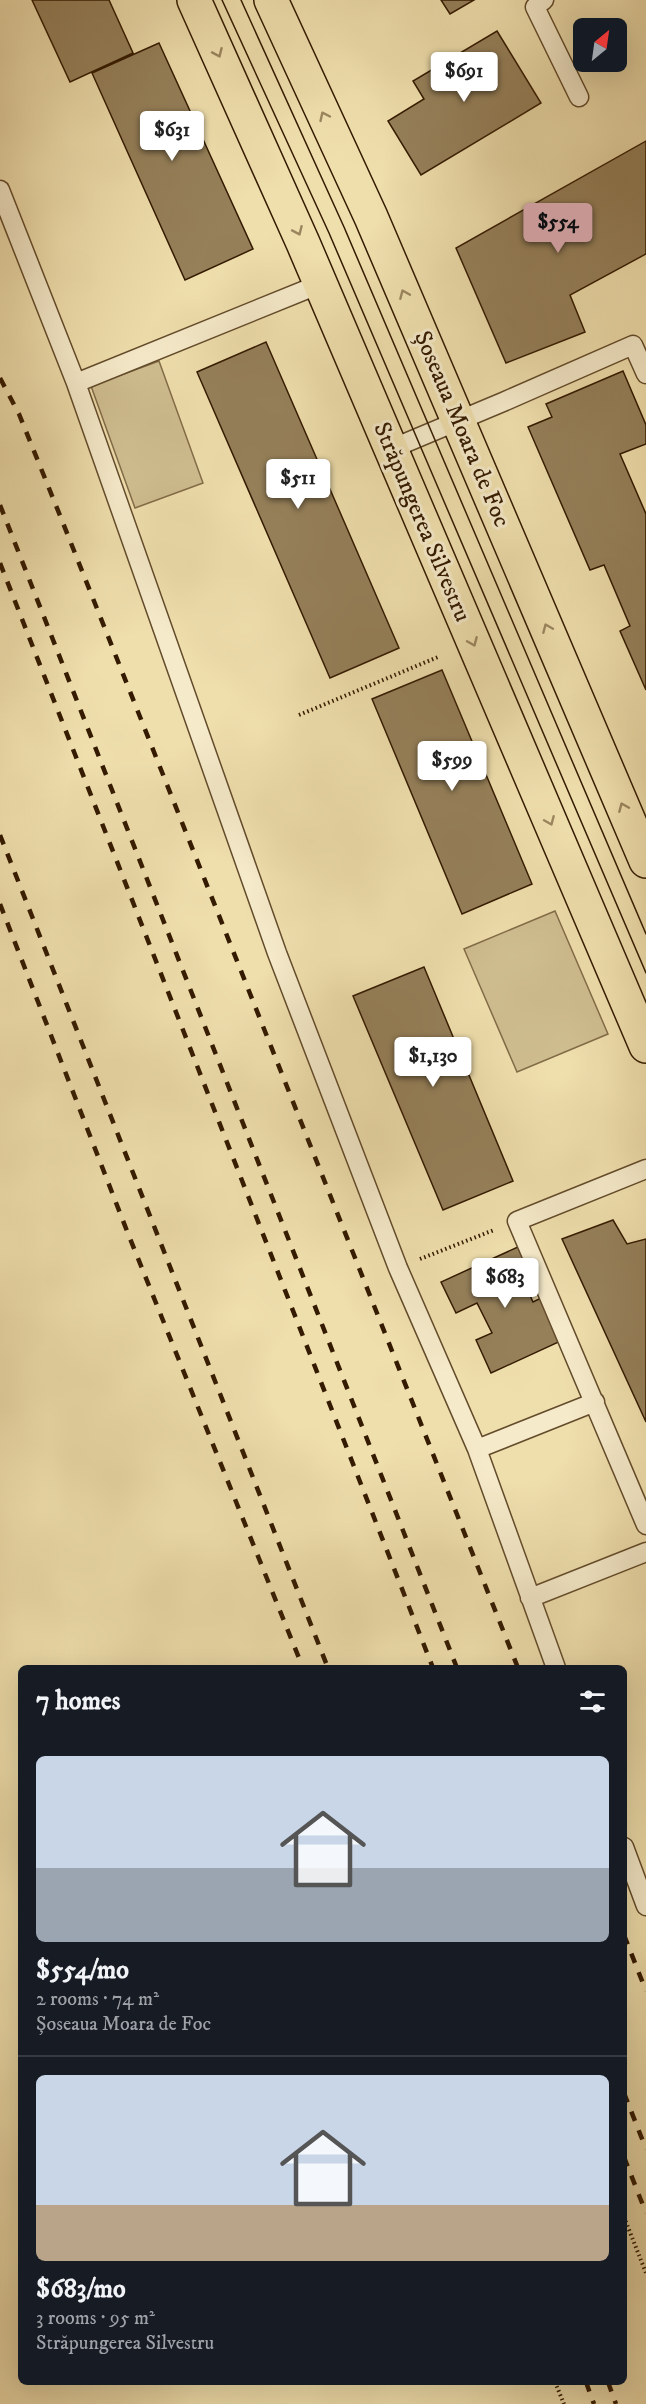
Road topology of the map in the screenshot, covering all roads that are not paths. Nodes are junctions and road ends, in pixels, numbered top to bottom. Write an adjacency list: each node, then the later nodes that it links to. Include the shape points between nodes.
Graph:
1 (194, 0): 6 (main road, Străpungerea Silvestru, one-way to 6)
2 (271, 0): 9 (main road, Șoseaua Moara de Foc, one-way to 2, via 371,217)
3 (544, 0): 4 (lane, via 535,7)
4 (579, 97)
5 (0, 190): 8 (lane)
6 (320, 284): 8 (lane); 10 (main road, Străpungerea Silvestru)
7 (646, 374): 9 (lane, via 633,345)
8 (76, 383): 15 (lane, via 278,953 398,1268)
9 (458, 421): 10 (lane); 11 (main road, Șoseaua Moara de Foc, one-way to 9)
10 (391, 448): 12 (main road, Străpungerea Silvestru, one-way to 12)
11 (646, 861)
12 (646, 1046)
13 (646, 1169): 14 (lane, via 517,1221)
14 (595, 1402): 15 (lane); 16 (lane)
15 (477, 1449): 18 (lane)
16 (646, 1525)
17 (646, 1552): 18 (lane)
18 (530, 1598): 19 (lane)
19 (555, 1665)
20 (627, 1855): 21 (lane)
21 (646, 1906)

